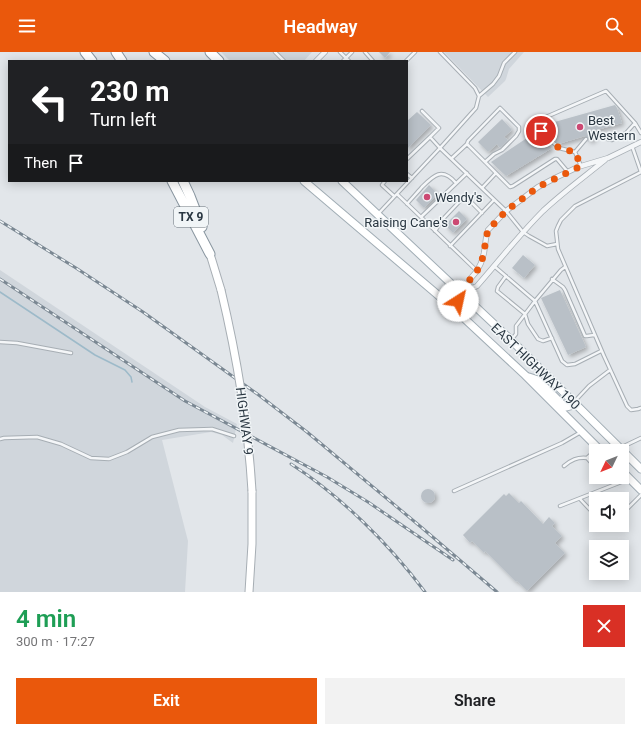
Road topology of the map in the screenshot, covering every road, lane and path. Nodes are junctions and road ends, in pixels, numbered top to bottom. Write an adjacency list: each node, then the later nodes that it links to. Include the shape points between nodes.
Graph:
1 (85, 52): 13 (highway)
2 (154, 52): 14 (highway)
3 (210, 52): 15 (highway)
4 (275, 52): 16 (lane)
5 (325, 52): 17 (street)
6 (340, 52): 12 (lane)
7 (352, 52): 12 (lane)
8 (365, 52): 18 (lane)
9 (415, 52): 19 (lane)
10 (440, 52): 20 (lane, via 475,88)
11 (515, 52): 20 (lane, via 504,63 493,84)
12 (346, 58)
13 (91, 60)
14 (164, 60)
15 (218, 60)
16 (283, 60)
17 (317, 60)
18 (372, 60)
19 (407, 60)
20 (479, 96): 30 (lane, via 476,108)
21 (422, 111): 25 (lane, via 439,128)
22 (635, 123): 23 (lane); 24 (lane, via 626,133 612,140); 31 (lane, via 606,91 546,117 540,124 541,131 559,148)
23 (641, 133)
24 (594, 136)
25 (430, 137): 30 (lane); 32 (lane)
26 (586, 139): 31 (lane)
27 (641, 142): 29 (street)
28 (467, 144): 33 (lane); 35 (lane); 35 (lane, via 500,108 519,127 519,131 502,150)
29 (632, 146): 34 (street); 38 (lane)
30 (440, 148): 33 (lane); 42 (lane)
31 (575, 152): 36 (lane)
32 (408, 158)
33 (452, 158): 39 (lane)
34 (608, 158): 36 (street); 61 (street, via 543,210)
35 (485, 162): 40 (lane)
36 (581, 166): 37 (street)
37 (569, 172): 40 (lane, via 555,159 510,187); 56 (street, via 538,187)
38 (641, 172): 62 (lane, via 575,206 558,226)
39 (467, 173): 49 (lane); 51 (lane)
40 (496, 173): 51 (lane)
41 (408, 175): 42 (lane)
42 (412, 178): 52 (lane)
43 (173, 182): 64 (highway, HIGHWAY 9 / TX 9)
44 (183, 182): 64 (highway, HIGHWAY 9 / TX 9)
45 (305, 182): 72 (main road, EAST HIGHWAY 190)
46 (343, 182): 58 (main road, EAST HIGHWAY 190)
47 (379, 182): 50 (lane)
48 (384, 182): 50 (lane)
49 (456, 183): 55 (lane, via 444,174 433,176); 59 (lane)
50 (382, 185): 53 (lane)
51 (482, 188): 54 (lane)
52 (397, 194): 53 (lane); 55 (lane)
53 (394, 196): 58 (lane)
54 (494, 200): 56 (lane); 57 (lane)
55 (407, 204): 59 (lane)
56 (506, 211): 61 (lane); 67 (street, via 488,230 484,253)
57 (482, 213): 60 (lane, via 466,197); 63 (lane)
58 (377, 214): 70 (main road, EAST HIGHWAY 190)
59 (421, 218): 60 (lane)
60 (435, 230): 63 (lane)
61 (523, 232): 62 (lane, via 547,246); 65 (street)
62 (557, 244): 66 (lane)
63 (450, 246): 67 (lane)
64 (210, 254): 106 (main road, HIGHWAY 9 / TX 9, bridge, via 235,352 250,464 252,536)
65 (494, 266): 68 (lane); 70 (street, via 477,286)
66 (565, 267): 69 (lane); 74 (lane)
67 (477, 271): 70 (street, via 470,279)
68 (506, 276): 71 (lane); 73 (lane, via 497,291)
69 (552, 279): 71 (lane); 74 (lane, via 565,290 585,336)
70 (465, 293): 72 (street); 76 (main road, EAST HIGHWAY 190)
71 (535, 301): 73 (lane); 75 (lane)
72 (452, 307): 81 (main road, EAST HIGHWAY 190)
73 (525, 314): 75 (lane, via 538,339 543,341); 76 (lane, via 516,326 516,334)
74 (594, 335): 78 (lane)
75 (552, 338): 78 (lane, via 562,361 567,365 575,364)
76 (511, 340): 82 (main road, EAST HIGHWAY 190)
77 (0, 342): 79 (lane)
78 (601, 351): 80 (lane)
79 (71, 352)
80 (610, 370): 82 (lane); 83 (lane, via 627,406 631,410)
81 (525, 375): 82 (main road, via 538,380 563,406 570,406); 84 (main road, EAST HIGHWAY 190)
82 (574, 402): 89 (main road, EAST HIGHWAY 190)
83 (641, 408)
84 (582, 432): 88 (main road, EAST HIGHWAY 190); 100 (lane)
85 (234, 436): 87 (lane, via 212,429 179,430 152,437 128,452 108,459 91,458 61,444 37,437)
86 (641, 438): 90 (lane)
87 (0, 439)
88 (591, 444)
89 (616, 444)
90 (628, 444)
91 (589, 456): 93 (lane)
92 (629, 457): 96 (main road, EAST HIGHWAY 190)
93 (586, 458): 94 (lane); 95 (lane, via 576,458)
94 (589, 461)
95 (564, 466)
96 (640, 468)
97 (629, 479): 99 (main road)
98 (617, 484): 102 (lane)
99 (641, 490)
100 (454, 491)
101 (641, 495): 104 (lane)
102 (580, 499): 103 (lane); 105 (lane)
103 (560, 506)
104 (629, 507)
105 (589, 509)
106 (249, 592)

